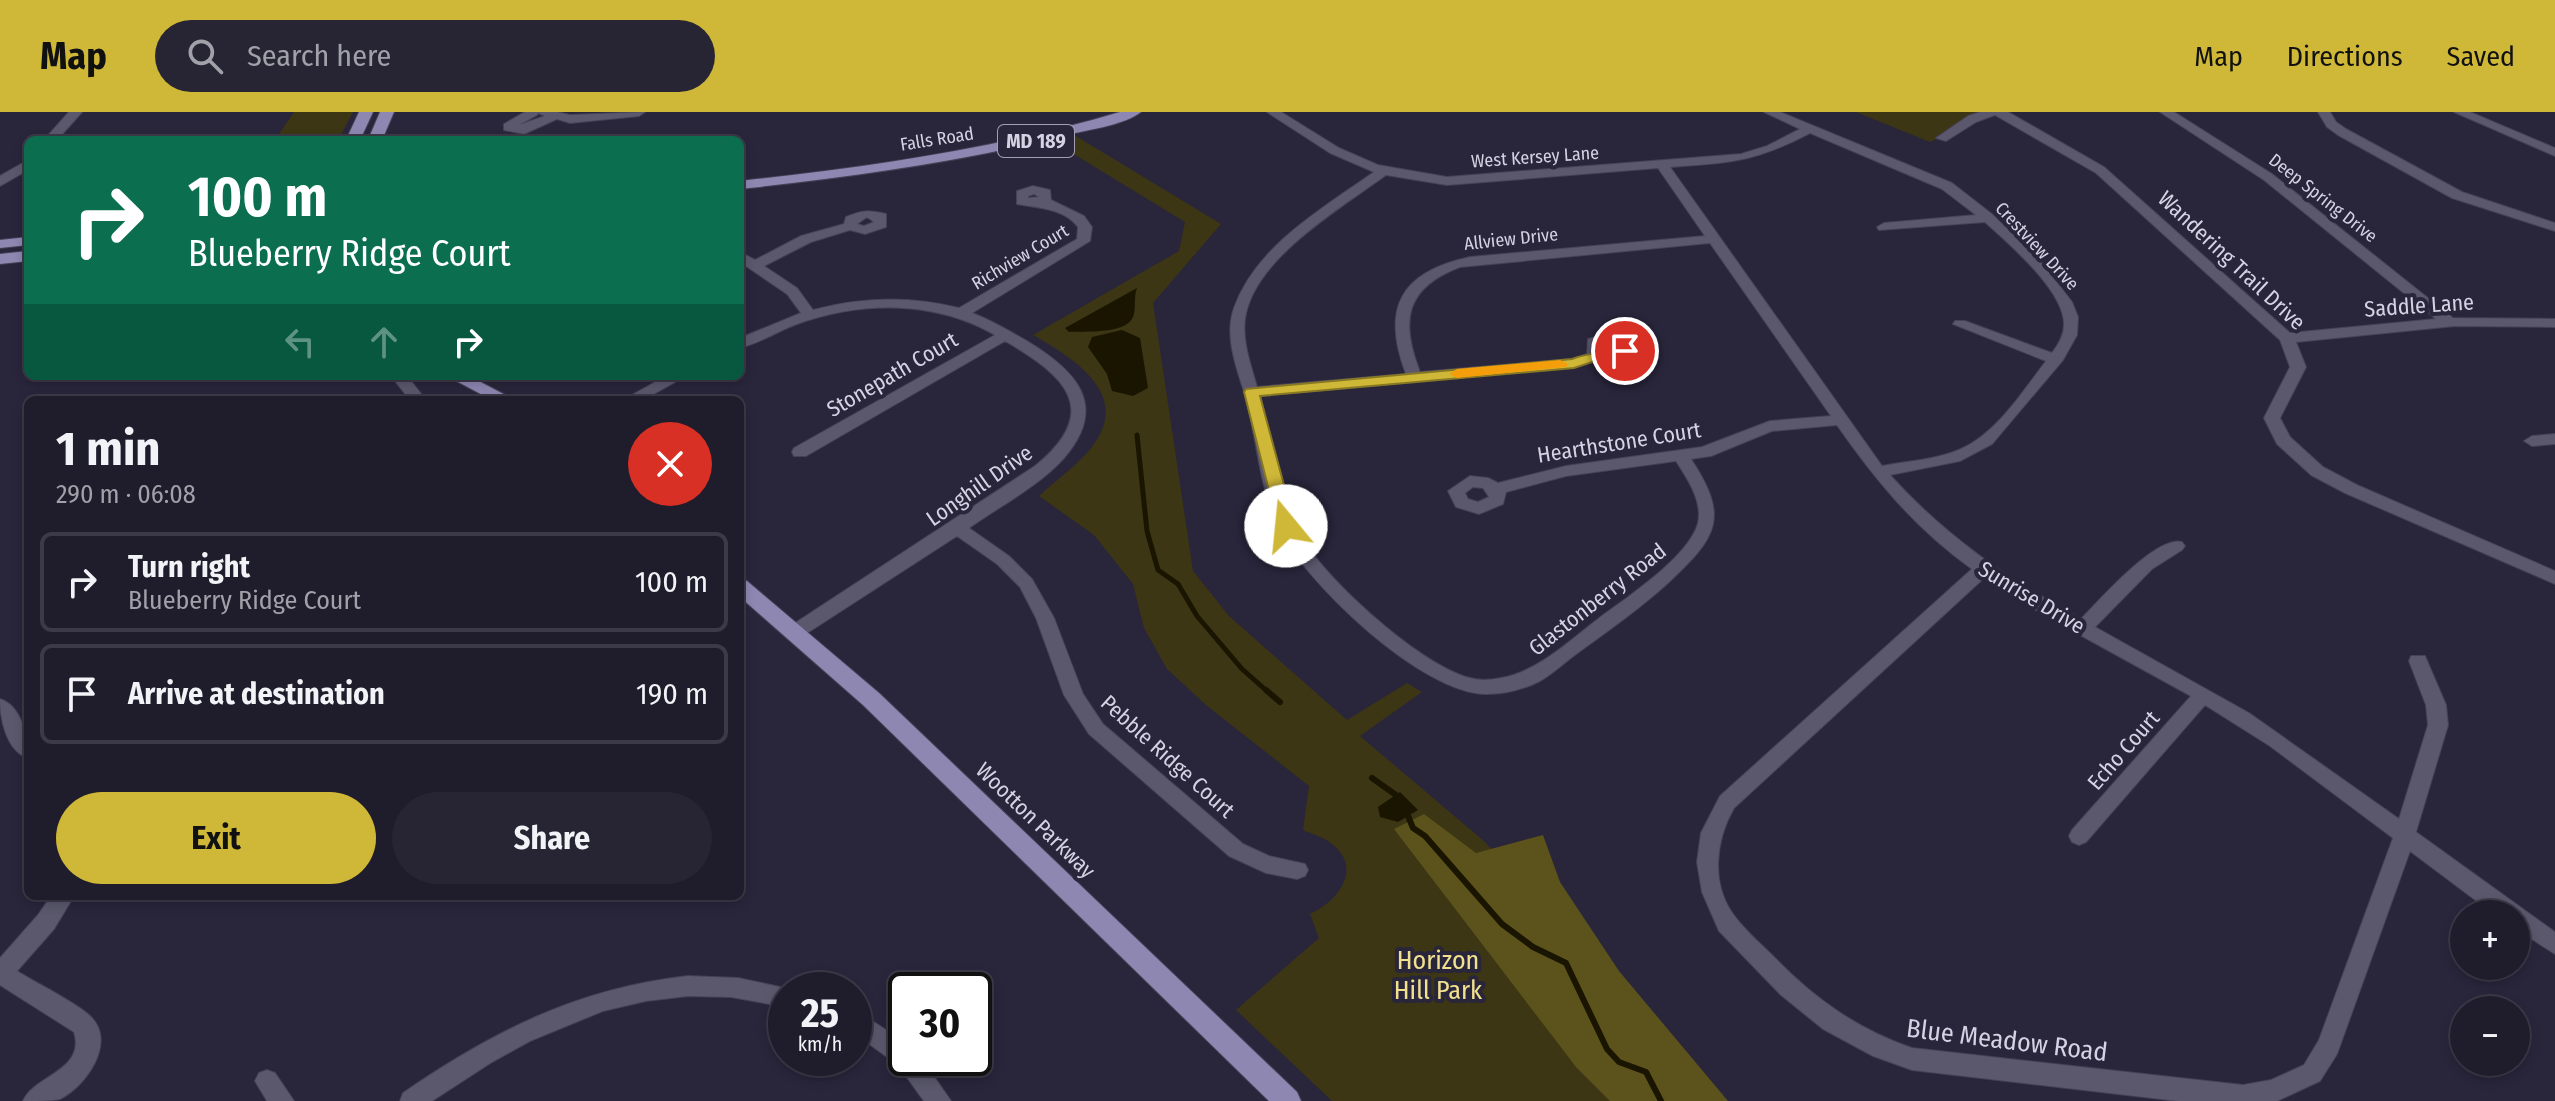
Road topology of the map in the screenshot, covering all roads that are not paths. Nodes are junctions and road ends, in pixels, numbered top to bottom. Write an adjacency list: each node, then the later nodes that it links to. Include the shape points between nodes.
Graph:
1 (76, 112): 16 (street)
2 (366, 112): 17 (main road)
3 (387, 112): 18 (main road)
4 (533, 112): 14 (street, via 508,127 524,130)
5 (639, 112): 14 (street, via 582,118)
6 (1134, 112): 25 (main road, Falls Road / MD 189, via 1024,145 838,175)
7 (1273, 112): 23 (street, West Kersey Lane, via 1342,157)
8 (1770, 112): 15 (street, Crestview Drive)
9 (1991, 112): 19 (street)
10 (1999, 112): 44 (street, Wandering Trail Drive, via 2100,170)
11 (2166, 112): 40 (street, Deep Spring Drive, via 2268,177)
12 (2324, 112): 30 (street, via 2342,132 2457,195)
13 (2460, 112): 20 (street)
14 (549, 114)
15 (1810, 128): 21 (street, West Kersey Lane, via 1742,158); 27 (street, Crestview Drive, via 1947,186)
16 (54, 136)
17 (355, 136)
18 (377, 136)
19 (1942, 138)
20 (2555, 152)
21 (1662, 165): 23 (street, West Kersey Lane, via 1467,181); 31 (street, Sunrise Drive)
22 (24, 167): 24 (street)
23 (1382, 172): 53 (street, Glastonberry Road, via 1288,243 1244,299 1238,325)
24 (0, 182)
25 (744, 182)
26 (1042, 201): 38 (street, Richview Court, via 1079,219 1085,227 1083,241)
27 (1988, 218): 29 (street); 47 (street, Crestview Drive, via 2067,304 2072,333)
28 (850, 226): 37 (street, via 806,239)
29 (1884, 227)
30 (2555, 227)
31 (1713, 239): 48 (street, Allview Drive, via 1441,268 1419,283 1400,323); 58 (street, Sunrise Drive)
32 (24, 241): 33 (main road)
33 (0, 244)
34 (24, 256): 36 (main road)
35 (744, 258): 37 (street)
36 (0, 259)
37 (755, 265): 39 (street, via 792,291)
38 (961, 313): 39 (street, Longhill Drive, via 882,304); 43 (street, Longhill Drive)
39 (810, 315): 45 (street, Longhill Drive)
40 (2450, 323): 41 (street, Saddle Lane); 44 (street, Saddle Lane)
41 (2555, 323)
42 (1960, 324): 47 (street)
43 (1005, 335): 61 (street, Stonepath Court); 65 (street, Longhill Drive, via 1067,375 1079,418 1052,461)
44 (2287, 338): 68 (street, Wandering Trail Drive, via 2298,367 2272,418 2302,460 2351,489)
45 (744, 342)
46 (1597, 355): 48 (street, via 1574,363)
47 (2056, 360): 63 (street, Crestview Drive, via 1981,446)
48 (1415, 378): 53 (street)
49 (402, 380): 54 (street)
50 (464, 380): 55 (main road)
51 (486, 380): 56 (main road)
52 (670, 380): 57 (street)
53 (1251, 392): 62 (street, Glastonberry Road, via 1280,508 1310,564 1414,656 1438,674 1468,685 1504,686 1533,676 1678,565 1699,542 1706,522 1701,487)
54 (415, 396)
55 (499, 396)
56 (504, 396)
57 (639, 396)
58 (1841, 420): 62 (street, Hearthstone Court, via 1770,426); 63 (street, Sunrise Drive)
59 (2555, 439): 60 (street)
60 (2532, 441)
61 (800, 452)
62 (1681, 456): 64 (street, Hearthstone Court, via 1566,471)
63 (1878, 472): 67 (street, Sunrise Drive, via 1918,518)
64 (1496, 489)
65 (958, 528): 71 (street, Longhill Drive); 78 (street, Pebble Ridge Court, via 1025,581 1068,686 1096,729 1236,850)
66 (2176, 546): 70 (street, via 2146,565)
67 (1982, 570): 70 (street, Sunrise Drive); 77 (street, Blue Meadow Road, via 1727,802 1713,824 1706,843 1707,867 1717,907 1727,924 1813,1012 1871,1047 1912,1059 2243,1097 2273,1091 2312,1073 2329,1046)
68 (2555, 578)
69 (744, 589): 71 (main road, Wootton Parkway)
70 (2083, 628): 73 (street, Sunrise Drive)
71 (795, 632): 91 (main road, Wootton Parkway, via 883,710)
72 (2418, 661): 77 (street, Blue Meadow Road, via 2436,705 2438,725)
73 (2202, 696): 76 (street, Echo Court); 77 (street, Sunrise Drive, via 2282,745)
74 (0, 706): 75 (street)
75 (24, 744)
76 (2079, 836)
77 (2403, 837): 80 (street, Sunrise Drive)
78 (1297, 870)
79 (60, 900): 83 (street)
80 (2492, 900)
81 (2530, 927): 82 (street, Sunrise Drive)
82 (2555, 944)
83 (0, 973): 87 (street, via 84,1025 89,1041 86,1056 67,1081)
84 (768, 994): 89 (street, via 730,987 671,988 588,1005 508,1040)
85 (920, 1076): 90 (street)
86 (267, 1081): 88 (street)
87 (35, 1101)
88 (282, 1101)
89 (412, 1101)
90 (939, 1101)
91 (1288, 1101)

